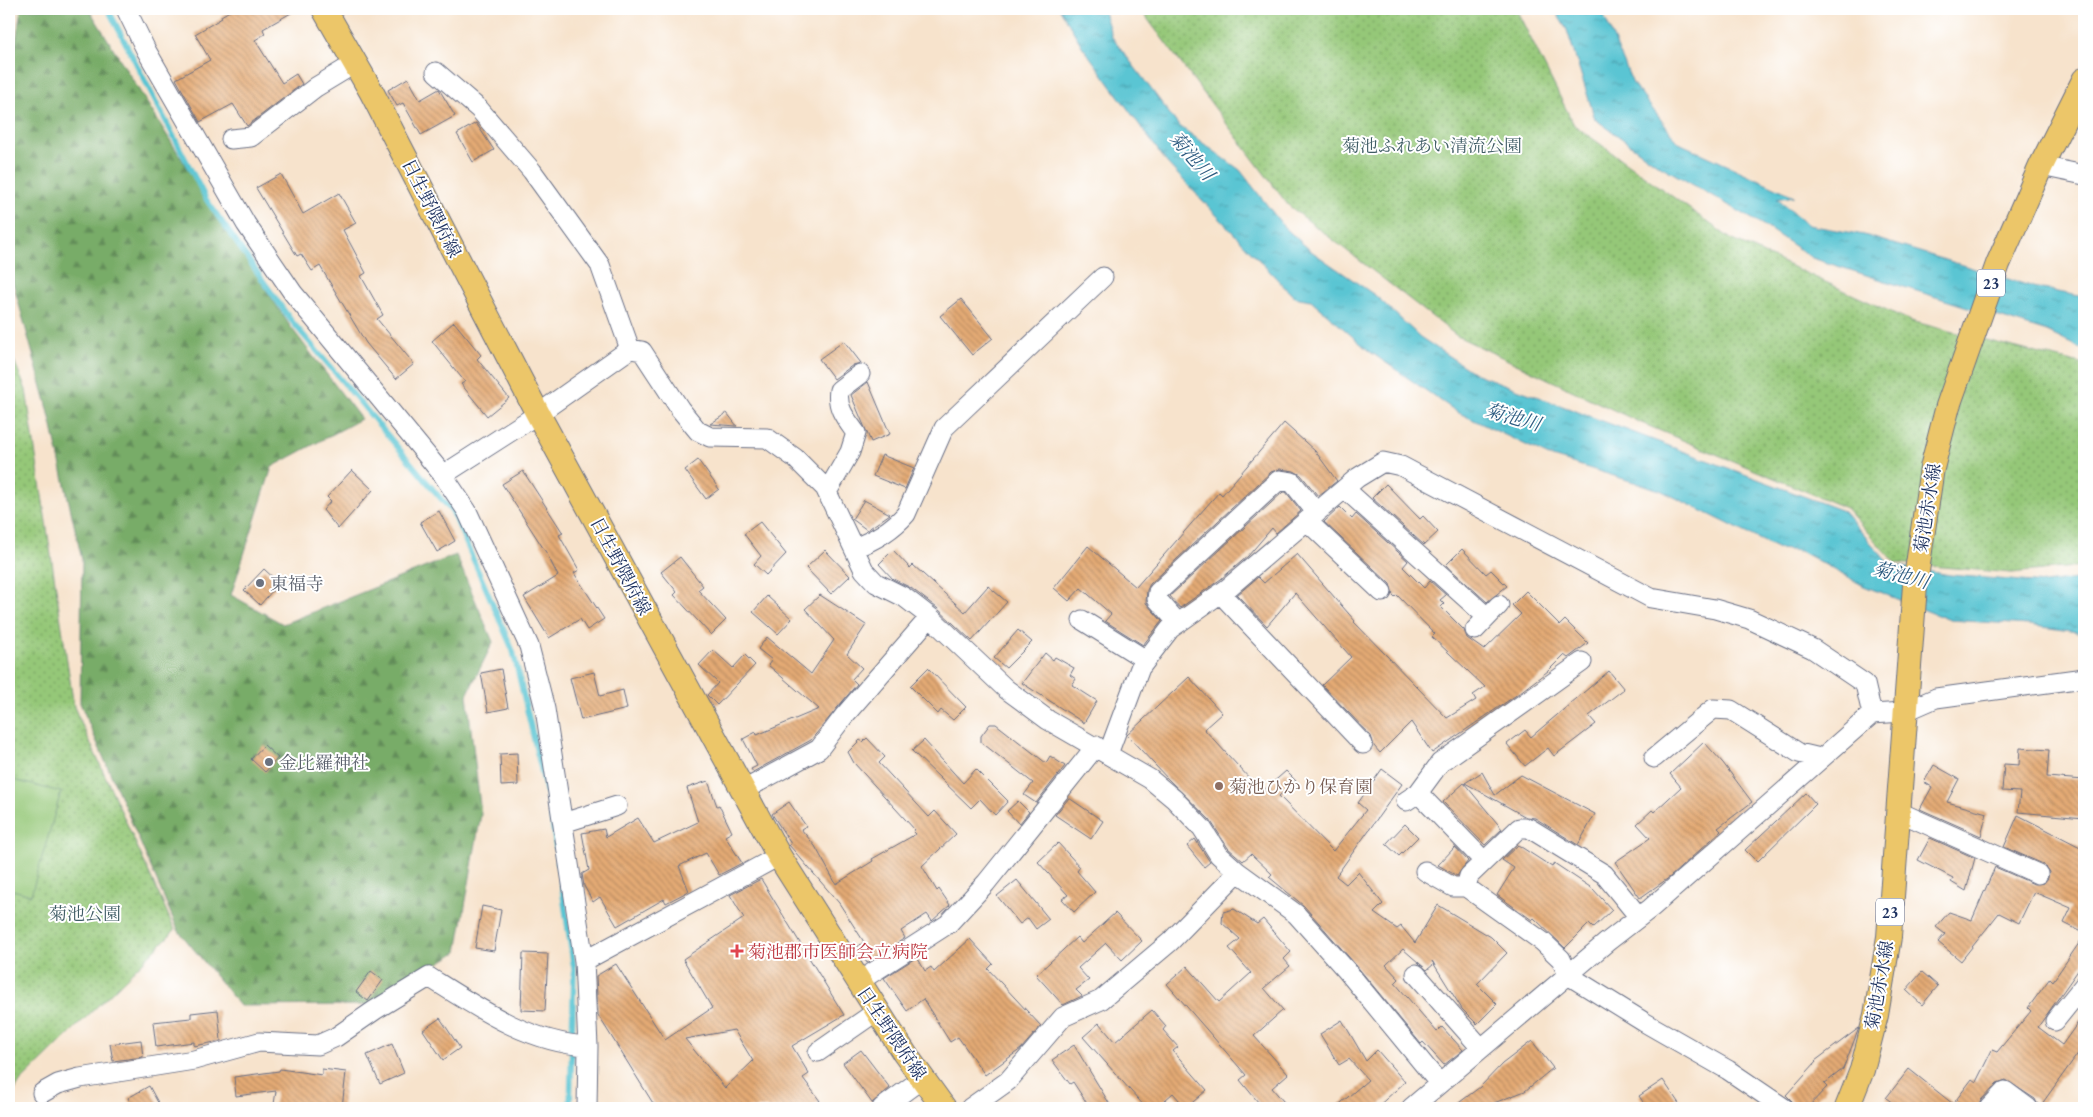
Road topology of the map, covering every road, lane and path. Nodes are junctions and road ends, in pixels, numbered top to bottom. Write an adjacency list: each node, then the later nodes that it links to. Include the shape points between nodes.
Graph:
1 (126, 9): 13 (street, via 146,50 246,224 293,294)
2 (324, 9): 3 (main road, 日生野隈府線)
3 (354, 64): 6 (street, via 316,87 251,137); 12 (main road, 日生野隈府線)
4 (436, 72): 10 (street, via 479,109 532,171 600,265)
5 (2084, 80): 7 (main road, 菊池赤水線 / 23)
6 (231, 139)
7 (2041, 166): 8 (street); 27 (main road, 菊池赤水線 / 23, via 1998,264 1948,406 1932,468 1915,585)
8 (2084, 175)
9 (1103, 277): 17 (street, via 944,428 906,514 898,523 870,542)
10 (630, 349): 12 (street); 15 (street, via 642,351 698,432 710,437 767,438 795,458)
11 (860, 374): 15 (street, via 839,390 840,411 856,433 850,452)
12 (538, 414): 13 (street); 33 (main road, 日生野隈府線)
13 (443, 475): 36 (street, via 467,511 529,646 545,709)
14 (1345, 489): 16 (street); 21 (street); 28 (street, via 1383,462 1401,466 1651,598 1715,609 1749,619 1813,649 1865,684)
15 (827, 492): 17 (street)
16 (1312, 517): 18 (street); 19 (street); 23 (street, via 1292,482 1279,480 1158,592 1157,599)
17 (854, 548): 20 (street, via 864,570 876,583)
18 (1382, 592)
19 (1220, 593): 23 (street); 29 (street)
20 (930, 617): 30 (street, via 1006,689 1048,720); 33 (street, via 844,716 819,750)
21 (1487, 617)
22 (1082, 620): 24 (street)
23 (1178, 623): 24 (street)
24 (1146, 660): 30 (street)
25 (1582, 662): 38 (street, via 1440,763 1412,797)
26 (2084, 678): 27 (street, via 1936,698)
27 (1904, 712): 28 (street); 35 (main road, 菊池赤水線 / 23)
28 (1872, 714): 32 (street)
29 (1363, 744)
30 (1102, 750): 40 (street, via 1150,779 1174,799 1202,828 1219,855); 47 (street, via 948,924)
31 (1654, 758): 32 (street, via 1713,709 1731,710 1799,753)
32 (1820, 758): 43 (street, via 1773,803)
33 (742, 791): 37 (main road, 日生野隈府線)
34 (617, 806): 36 (street)
35 (1897, 811): 41 (street); 63 (main road, 菊池赤水線 / 23, via 1889,937 1876,1015 1862,1070)
36 (562, 823): 44 (street)
37 (779, 856): 44 (street); 47 (main road, 日生野隈府線)
38 (1484, 861): 42 (street, via 1469,876); 43 (street, via 1519,828 1529,828 1604,874)
39 (1425, 871): 42 (street, via 1453,887)
40 (1238, 872): 55 (street, via 1296,914 1348,970); 60 (street, via 1170,942 1101,1000 1063,1017 1008,1081)
41 (2038, 874)
42 (1466, 887): 46 (street, via 1543,942 1561,959)
43 (1639, 917): 46 (street)
44 (584, 961): 51 (street)
45 (1416, 974): 52 (street)
46 (1568, 975): 52 (street); 62 (street, via 1728,1070)
47 (858, 982): 49 (main road, 日生野隈府線)
48 (2084, 985): 50 (street)
49 (877, 1010): 53 (street); 54 (main road, 日生野隈府線)
50 (2055, 1021)
51 (588, 1046): 56 (street, via 563,1045 527,1032 429,977 336,1037 318,1045 259,1042 194,1060 80,1078); 57 (street)
52 (1481, 1048): 55 (street)
53 (818, 1052)
54 (923, 1078): 58 (street); 59 (main road, 日生野隈府線)
55 (1439, 1083): 61 (street)
56 (42, 1093)
57 (587, 1108)
58 (882, 1108)
59 (944, 1108)
60 (970, 1108)
61 (1411, 1108)
62 (1784, 1108)
63 (1847, 1108)
64 (1989, 1108): 65 (street, via 2005,1091)
65 (2028, 1108)

